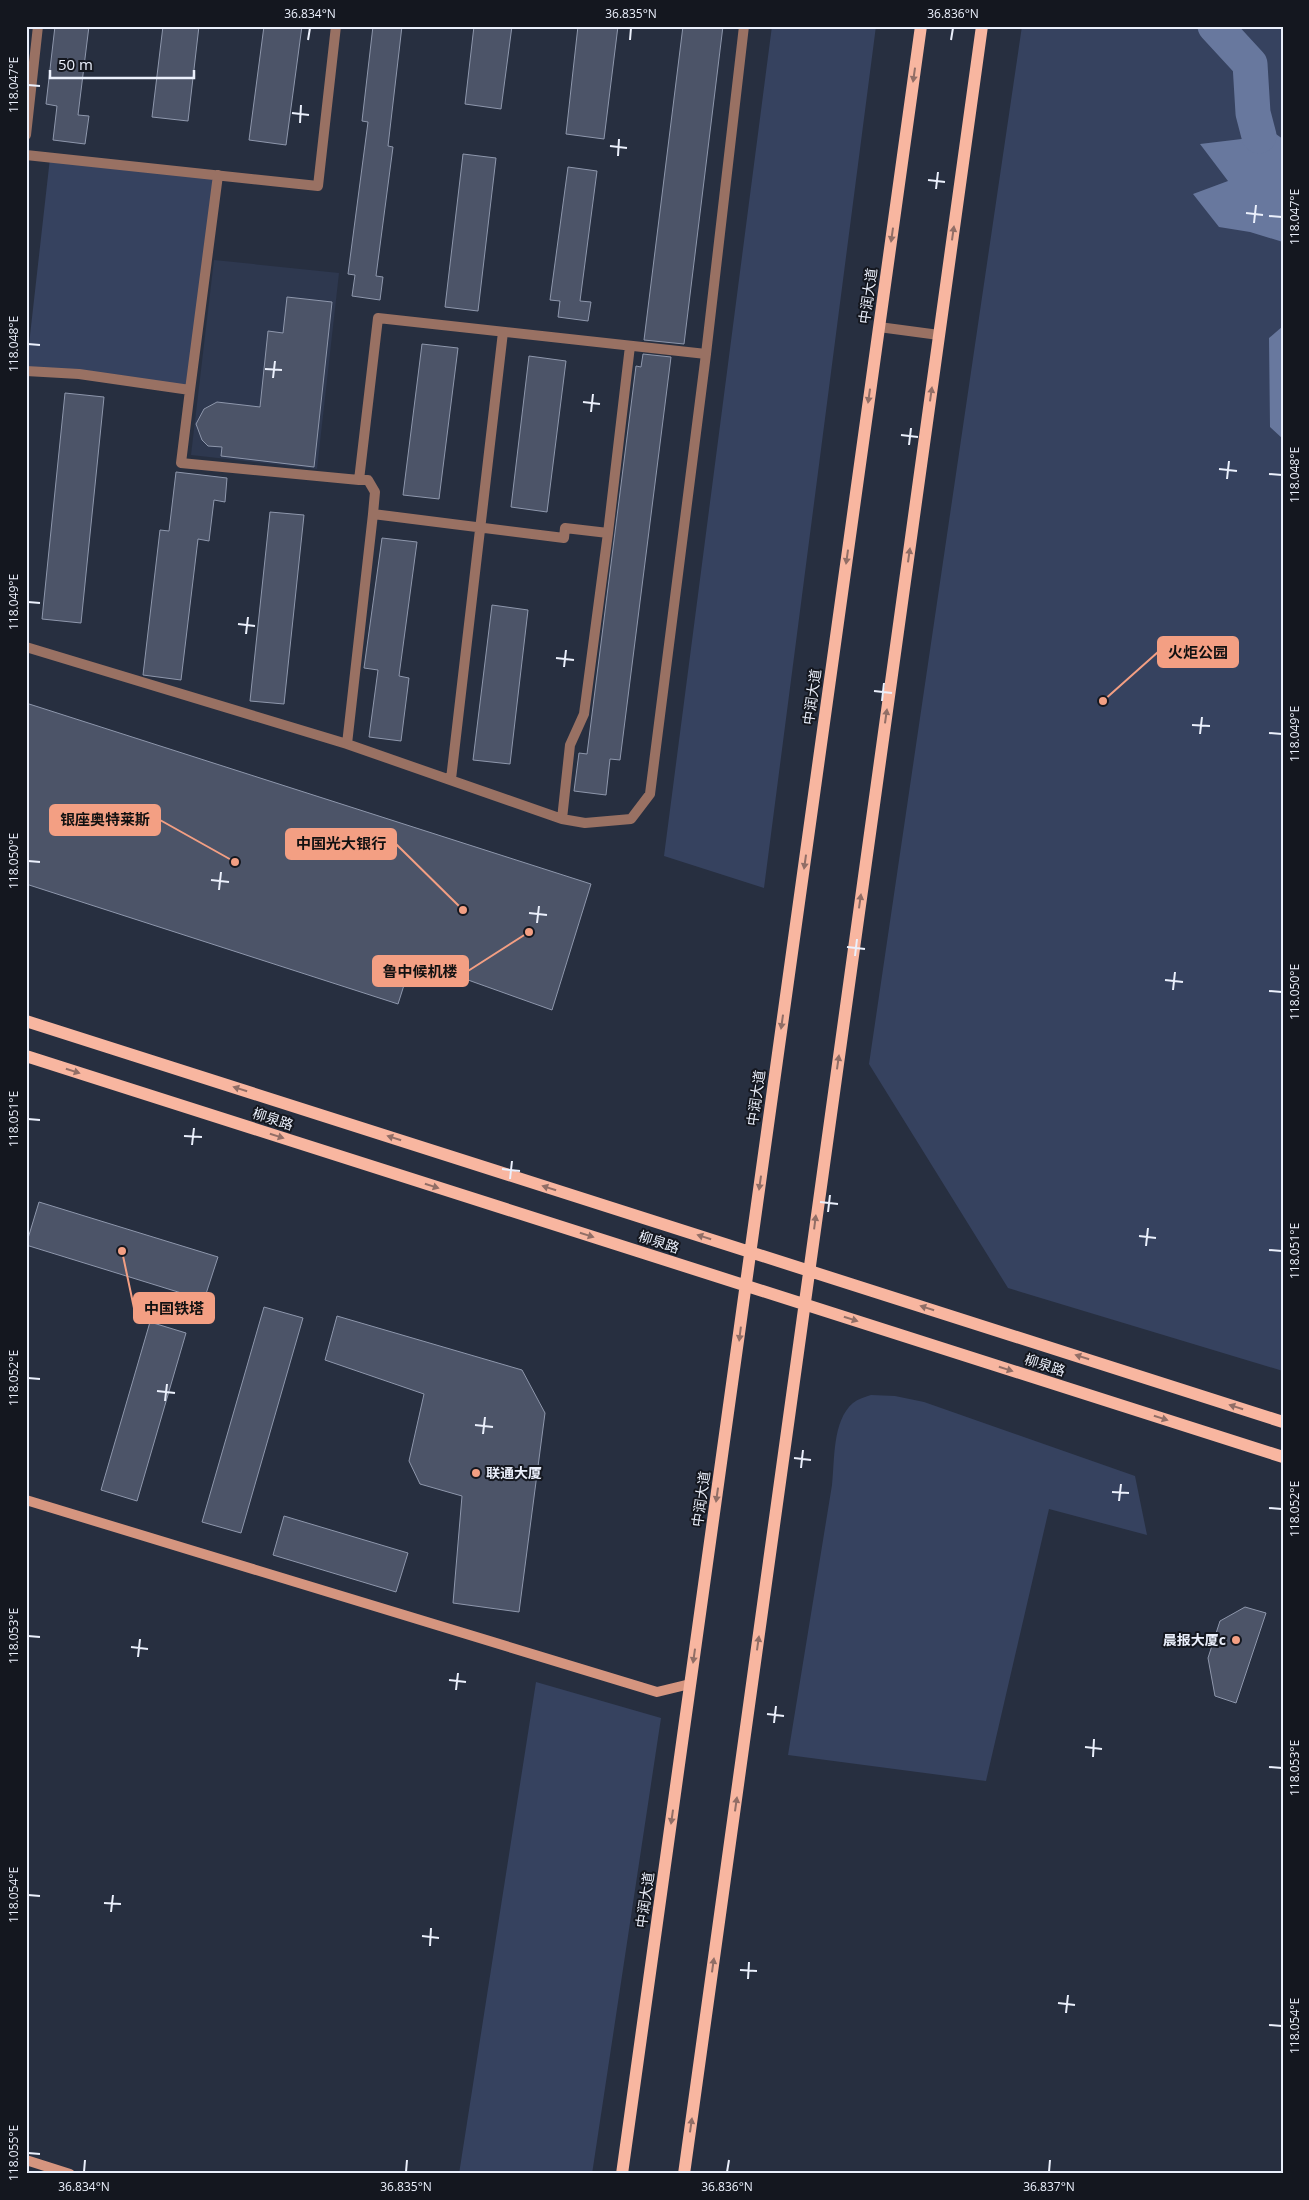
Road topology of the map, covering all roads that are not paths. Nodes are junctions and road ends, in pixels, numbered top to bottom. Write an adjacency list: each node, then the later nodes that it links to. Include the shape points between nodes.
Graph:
1 (38, 26): 6 (street)
2 (336, 26): 8 (street, via 318,186)
3 (744, 26): 13 (street)
4 (921, 26): 9 (main road, 中润大道, one-way to 9)
5 (982, 26): 11 (main road, one-way to 5)
6 (26, 134)
7 (26, 155): 8 (street)
8 (218, 175): 15 (street)
9 (879, 327): 11 (street); 26 (main road, 中润大道, one-way to 26)
10 (503, 332): 12 (street); 16 (street, via 378,318); 18 (street)
11 (939, 335): 27 (main road, one-way to 11)
12 (630, 346): 13 (street); 19 (street)
13 (706, 354): 23 (street, via 650,794 631,819 586,823)
14 (26, 372): 15 (street, via 79,374)
15 (190, 390): 16 (street, via 182,463)
16 (358, 480): 17 (street, via 368,480 375,492)
17 (373, 514): 18 (street); 21 (street)
18 (479, 527): 19 (street, via 564,538 565,528); 22 (street)
19 (608, 533): 23 (street, via 584,714 570,745)
20 (26, 647): 21 (street)
21 (347, 744): 22 (street)
22 (451, 779): 23 (street)
23 (562, 819)
24 (26, 1021): 26 (main road, 柳泉路, one-way to 24)
25 (26, 1056): 28 (main road, 柳泉路, one-way to 28)
26 (750, 1252): 27 (main road, 柳泉路); 28 (main road, 中润大道)
27 (809, 1271): 29 (main road); 30 (main road, 柳泉路, one-way to 27)
28 (746, 1286): 29 (main road, 柳泉路); 33 (main road, 中润大道, one-way to 33)
29 (805, 1304): 31 (main road, 柳泉路, one-way to 31); 37 (main road, one-way to 29)
30 (1283, 1422)
31 (1283, 1457)
32 (26, 1500): 33 (street, via 657,1692)
33 (690, 1684): 36 (main road, 中润大道, one-way to 36)
34 (26, 2160): 35 (street)
35 (70, 2174)
36 (622, 2174)
37 (684, 2174)

